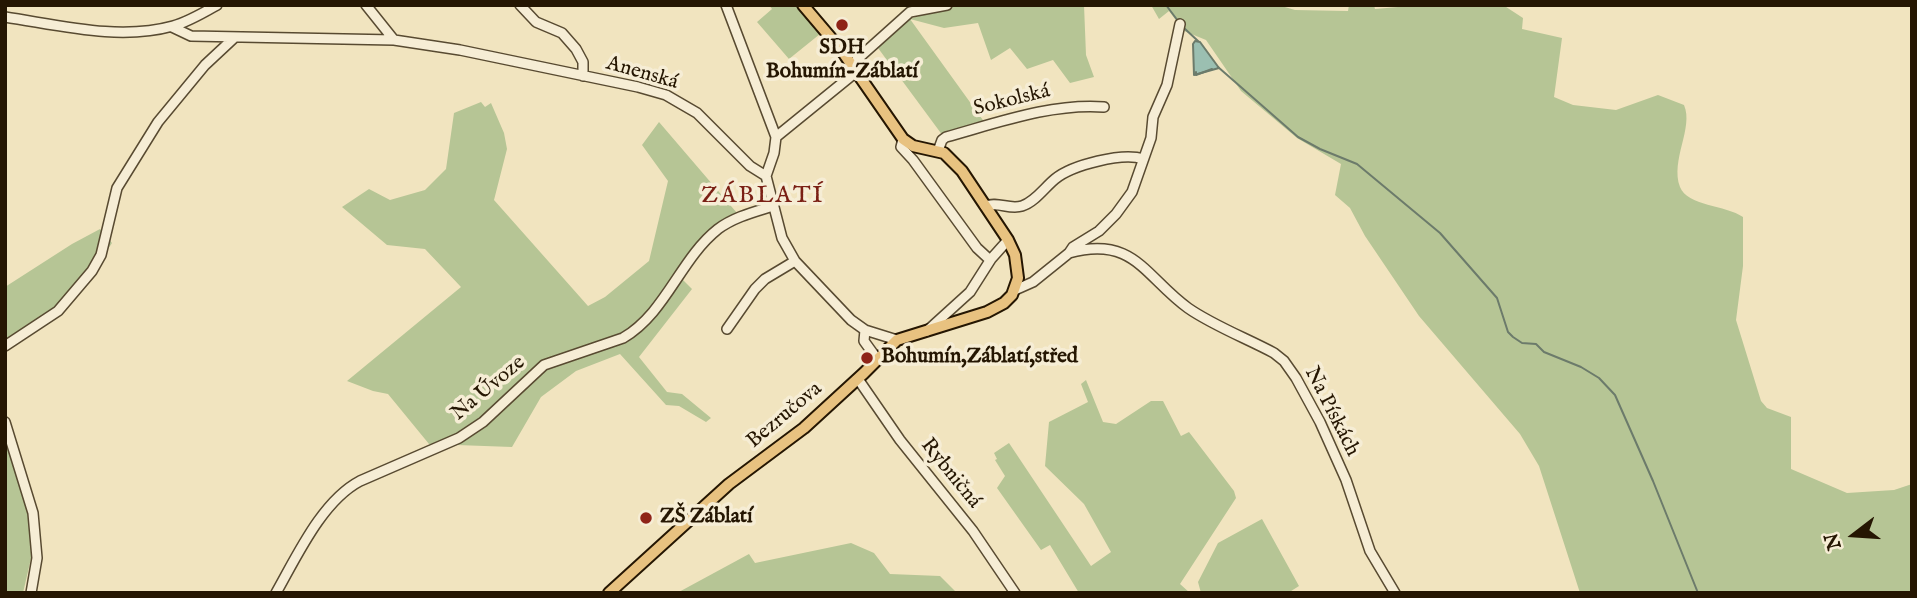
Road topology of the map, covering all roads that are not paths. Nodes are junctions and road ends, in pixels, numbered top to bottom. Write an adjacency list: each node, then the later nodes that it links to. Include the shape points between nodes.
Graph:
1 (217, 5): 9 (street)
2 (366, 5): 11 (street)
3 (520, 5): 13 (street, via 536,22 562,33 576,48)
4 (726, 5): 15 (street)
5 (803, 5): 12 (main road)
6 (947, 5): 12 (street, via 910,12)
7 (5, 17): 9 (street, via 110,32)
8 (1180, 24): 18 (street, via 1167,85)
9 (173, 27): 10 (street, Anenská, via 191,36)
10 (235, 37): 11 (street, Anenská); 31 (street, via 205,65 159,122 117,188 101,255 92,271 58,311)
11 (394, 40): 13 (street, Anenská)
12 (854, 68): 15 (street); 16 (main road)
13 (583, 76): 19 (street, Anenská, via 679,101)
14 (1104, 107): 17 (street, Sokolská, via 1049,110 959,133 943,138)
15 (776, 137): 19 (street)
16 (903, 139): 17 (main road); 24 (street, via 901,147 907,156)
17 (938, 151): 21 (main road, via 958,166)
18 (1143, 159): 21 (street, via 1124,156 1073,169 1021,207); 23 (street, via 1132,192 1116,214)
19 (766, 176): 20 (street)
20 (773, 206): 25 (street); 36 (street, Na Úvoze, via 729,222 711,235 648,319 632,333 544,365 459,438 347,488 321,517)
21 (985, 206): 22 (main road)
22 (1008, 240): 24 (street); 26 (main road, via 1018,267)
23 (1069, 253): 26 (street, via 1033,282); 39 (street, Na Pískách, via 1116,251 1140,263 1188,308 1284,361 1320,422 1370,551)
24 (990, 260): 29 (street, via 970,292)
25 (795, 261): 27 (street, via 765,279); 28 (street, via 843,314)
26 (1015, 290): 29 (main road, Bezručova, via 987,312)
27 (727, 329)
28 (865, 330): 30 (street); 32 (street, via 864,341)
29 (927, 331): 30 (main road, Bezručova)
30 (897, 340): 32 (main road, Bezručova)
31 (5, 346)
32 (877, 359): 33 (main road, Bezručova)
33 (858, 379): 37 (main road, Bezručova, via 786,443 729,484); 38 (street, Rybničná)
34 (5, 422): 35 (street, via 33,513 37,558)
35 (31, 593)
36 (276, 593)
37 (609, 593)
38 (1015, 593)
39 (1395, 593)

